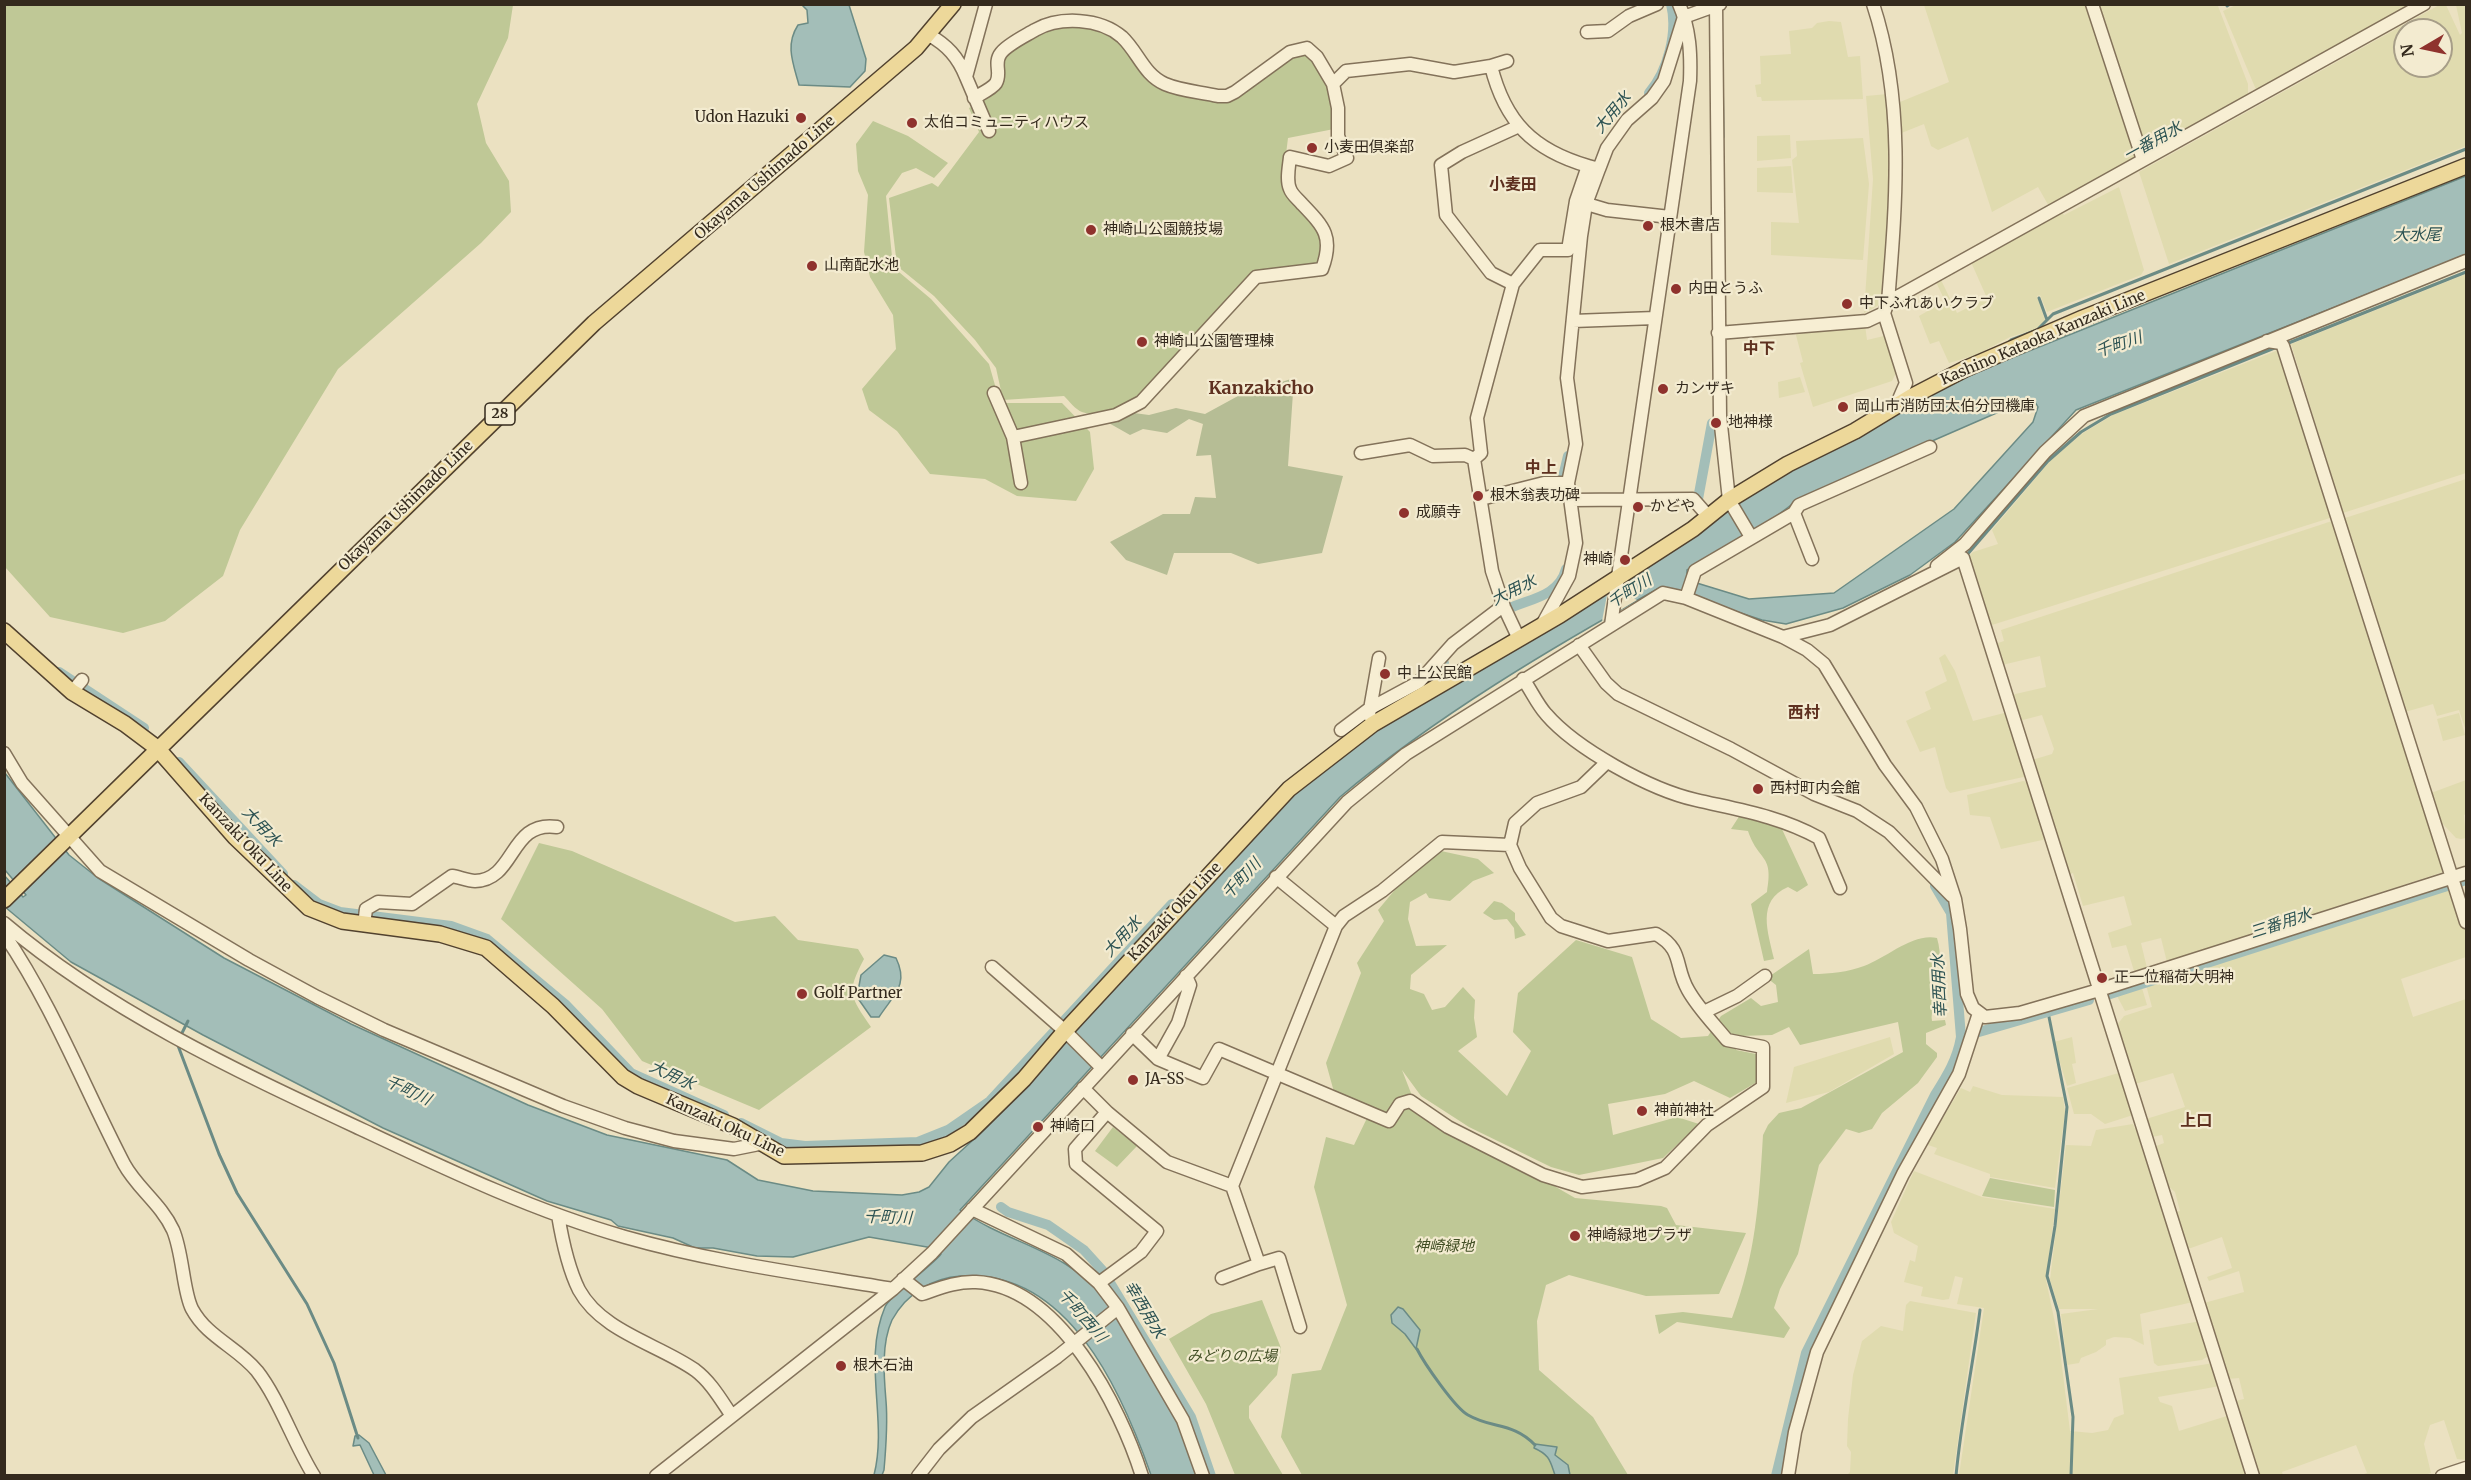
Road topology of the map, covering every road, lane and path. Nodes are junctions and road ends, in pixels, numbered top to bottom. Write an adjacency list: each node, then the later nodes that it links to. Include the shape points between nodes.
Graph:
1 (953, 4): 11 (main road, Okayama Ushimado Line / 28)
2 (986, 4): 14 (street)
3 (1657, 4): 10 (street, via 1629,16 1608,31)
4 (1679, 4): 9 (street)
5 (1873, 4): 27 (street, via 1884,37 1896,136 1896,206)
6 (2092, 4): 19 (street)
7 (2424, 4): 19 (street)
8 (1718, 5): 9 (street); 30 (street)
9 (1684, 17): 21 (street, via 1664,81 1627,120); 23 (street, via 1692,52 1690,81)
10 (1587, 32)
11 (928, 35): 14 (street, via 954,55); 62 (main road, Okayama Ushimado Line / 28, via 780,167 594,323)
12 (1507, 61): 13 (street)
13 (1491, 66): 15 (street, via 1454,72 1410,64 1346,71); 17 (street, via 1496,87)
14 (966, 77): 16 (street)
15 (1333, 84): 16 (street, via 1317,57 1306,48 1290,52 1227,96 1165,84 1149,74 1122,38 1107,27 1057,21 1002,52 996,63 995,85); 34 (street, via 1338,136 1347,158 1329,165 1290,157 1288,181 1290,191 1323,226 1329,250 1322,269 1256,277 1141,402 1116,415)
16 (974, 98): 18 (street)
17 (1517, 127): 21 (street, via 1556,156); 26 (street, via 1441,165 1446,215 1491,273)
18 (989, 131)
19 (2143, 160): 27 (street)
20 (2466, 166): 33 (main road, Kashino Kataoka Kanzaki Line, via 2083,318 1965,369)
21 (1594, 168): 22 (street)
22 (1581, 202): 23 (street, via 1607,210); 24 (street)
23 (1670, 217): 28 (street)
24 (1574, 251): 26 (street, via 1540,250); 29 (street)
25 (2466, 261): 31 (street)
26 (1513, 284): 37 (street, via 1477,418 1481,453)
27 (1886, 307): 30 (street, via 1867,321); 33 (street, via 1906,383)
28 (1655, 318): 29 (street); 42 (street)
29 (1573, 321): 39 (street, via 1567,378 1576,444)
30 (1721, 332): 43 (street, via 1720,416)
31 (2267, 341): 49 (street, via 2085,416 2045,452 1965,544); 70 (street, via 2282,345)
32 (994, 393): 34 (street)
33 (1896, 406): 43 (main road, Kashino Kataoka Kanzaki Line, via 1856,431 1788,464)
34 (1013, 437): 38 (street)
35 (1930, 447): 44 (street, via 1799,505)
36 (1361, 453): 37 (street, via 1410,445 1432,456 1465,455)
37 (1474, 459): 40 (street)
38 (1021, 483)
39 (1564, 483): 40 (street, via 1544,483); 41 (street)
40 (1481, 500): 51 (street, via 1492,571)
41 (1570, 500): 42 (street); 53 (street, via 1576,543 1571,568)
42 (1628, 500): 45 (street, via 1694,500); 48 (street)
43 (1730, 502): 45 (main road, Kashino Kataoka Kanzaki Line); 46 (street)
44 (1794, 513): 46 (street); 47 (street)
45 (1708, 516): 48 (main road, Kashino Kataoka Kanzaki Line)
46 (1750, 535): 50 (street, via 1695,571)
47 (1812, 559)
48 (1615, 582): 52 (street); 53 (main road, Kanzaki Oku Line)
49 (1911, 586): 55 (street, via 1830,625); 82 (street, via 1963,558)
50 (1689, 591): 52 (street, via 1663,593); 55 (street)
51 (1503, 606): 56 (street); 60 (street, via 1453,644 1419,682)
52 (1611, 620): 57 (street)
53 (1542, 625): 56 (main road, Kanzaki Oku Line)
54 (4, 631): 62 (main road, Kanzaki Oku Line)
55 (1784, 637): 72 (street, via 1817,657 1834,678 1885,765 1916,807 1942,858)
56 (1519, 639): 60 (main road, Kanzaki Oku Line)
57 (1579, 645): 59 (street); 72 (street, via 1618,694 1814,794 1857,811 1889,832)
58 (1379, 658): 60 (street)
59 (1523, 679): 64 (street, via 1546,714 1585,749); 69 (street, via 1374,777)
60 (1370, 717): 61 (street); 85 (main road, Kanzaki Oku Line, via 1289,789)
61 (1341, 730)
62 (157, 748): 66 (main road, Okayama Ushimado Line / 28); 76 (main road, Kanzaki Oku Line, via 235,837 294,894 325,916)
63 (4, 753): 66 (street)
64 (1607, 762): 67 (street, via 1581,787 1537,802 1515,823); 71 (street, via 1682,796 1777,818 1819,837)
65 (557, 827): 76 (street, via 536,828 523,836 504,866 491,876 476,881 452,876 412,904 378,902 366,909)
66 (66, 839): 73 (main road, Okayama Ushimado Line / 28); 92 (street, via 100,871 249,960 384,1030 625,1128 674,1141 734,1149)
67 (1510, 845): 77 (street, via 1442,842); 83 (street, via 1551,918 1561,926 1608,941 1656,934 1670,943 1676,950 1688,990)
68 (2466, 873): 70 (street)
69 (1276, 877): 77 (street); 80 (street)
70 (2454, 882): 74 (street); 82 (street)
71 (1840, 888)
72 (1955, 899): 84 (street, via 1965,983 1969,1001)
73 (4, 900)
74 (2466, 922)
75 (4, 923): 95 (street, via 77,977 213,1057 399,1147)
76 (364, 925): 92 (main road, Kanzaki Oku Line, via 440,934 486,948 553,1006 623,1077)
77 (1336, 926): 89 (street)
78 (4, 934): 106 (street, via 28,970 126,1167 174,1231 191,1308 208,1333 232,1347 258,1372)
79 (992, 967): 85 (street)
80 (1186, 976): 86 (street); 87 (street, via 1190,985 1178,1023)
81 (1765, 976): 83 (street)
82 (2099, 990): 84 (street, via 2008,1015 1990,1018); 112 (street)
83 (1704, 1012): 89 (street, via 1727,1040 1763,1047 1763,1088 1707,1125 1665,1168 1637,1180 1571,1185 1448,1127 1410,1101 1400,1104 1389,1121)
84 (1979, 1013): 111 (street, via 1959,1074 1903,1173 1817,1352)
85 (1063, 1030): 88 (street); 92 (main road, Kanzaki Oku Line, via 1024,1079 970,1132 950,1144 922,1153 804,1157 784,1156)
86 (1132, 1034): 87 (street); 88 (street)
87 (1158, 1059): 89 (street, via 1203,1078 1219,1049)
88 (1100, 1065): 90 (street)
89 (1277, 1072): 93 (street)
90 (1083, 1088): 91 (street); 94 (street)
91 (1107, 1112): 93 (street, via 1167,1162); 98 (street, via 1075,1149 1076,1164 1156,1231 1141,1252)
92 (764, 1143)
93 (1232, 1186): 96 (street)
94 (970, 1212): 98 (street, via 1066,1254); 99 (street)
95 (558, 1215): 100 (street, via 682,1251); 104 (street, via 579,1290 592,1306 621,1329 695,1370)
96 (1259, 1264): 97 (street); 102 (street, via 1279,1258)
97 (1222, 1278)
98 (1104, 1279): 101 (street)
99 (905, 1281): 100 (street); 103 (street, via 922,1294 959,1283 997,1287 1049,1314)
100 (893, 1289): 104 (street)
101 (1117, 1308): 103 (street); 110 (street, via 1183,1420)
102 (1300, 1327)
103 (1075, 1343): 108 (street, via 972,1417); 109 (street, via 1102,1386)
104 (732, 1416): 107 (street)
105 (2466, 1468): 113 (street)
106 (314, 1476)
107 (656, 1476)
108 (918, 1476)
109 (1142, 1476)
110 (1203, 1476)
111 (1788, 1476)
112 (2253, 1476)
113 (2442, 1476)

